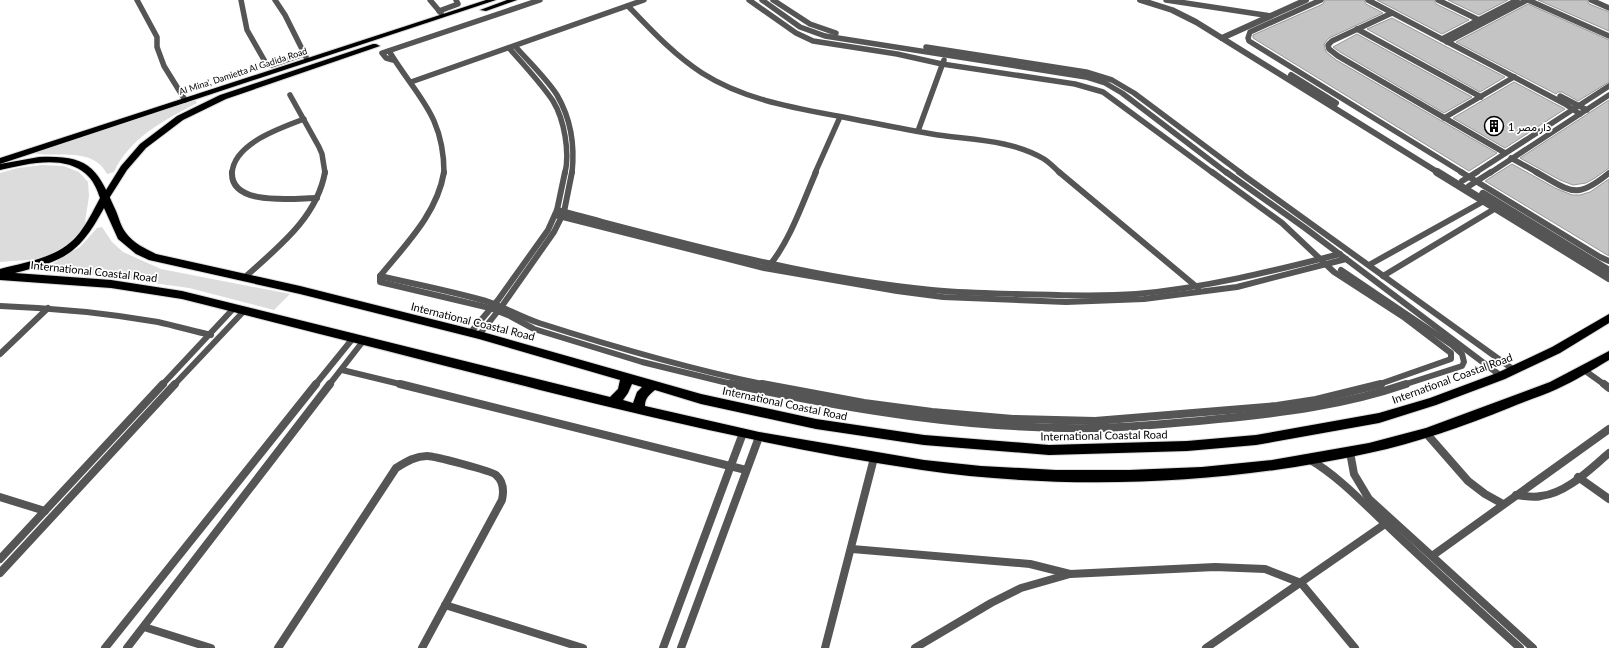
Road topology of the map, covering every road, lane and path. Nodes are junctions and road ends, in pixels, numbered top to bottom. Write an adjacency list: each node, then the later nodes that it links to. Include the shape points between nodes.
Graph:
1 (137, 0): 48 (street, via 157,38 157,47 164,66)
2 (241, 0): 39 (street, via 247,30 267,65)
3 (275, 0): 39 (street)
4 (430, 0): 29 (street)
5 (456, 0): 29 (street, via 458,4)
6 (493, 0): 29 (main road, Al Mina', Damietta Al Gadida Road)
7 (514, 0): 66 (main road, Al Mina', Damietta Al Gadida Road, via 223,97 199,108 165,128 143,146)
8 (540, 0): 43 (street, via 382,54 393,60)
9 (644, 0): 26 (street)
10 (748, 0): 40 (street, via 796,33 813,41 897,54)
11 (762, 0): 37 (street, via 816,34)
12 (773, 0): 71 (street, via 806,24 828,32 1086,72 1110,79 1130,90 1174,125)
13 (1140, 0): 34 (street, via 1185,16)
14 (1155, 0): 34 (street, via 1188,12)
15 (1166, 0): 30 (street)
16 (1306, 0): 30 (street)
17 (1321, 0): 62 (street, via 1250,32 1249,41)
18 (1368, 0): 28 (street)
19 (1375, 0): 35 (street)
20 (1438, 0): 31 (street)
21 (1516, 0): 31 (street)
22 (1528, 0): 33 (street); 35 (street)
23 (1591, 0): 27 (street)
24 (1598, 0): 25 (street)
25 (1609, 5)
26 (628, 6): 36 (street); 53 (street, via 673,51 723,85 770,103)
27 (1609, 8)
28 (1392, 13): 32 (street); 35 (street)
29 (441, 14): 39 (main road, Al Mina', Damietta Al Gadida Road)
30 (1271, 16): 34 (street)
31 (1479, 20): 35 (street)
32 (1357, 29): 47 (street); 54 (street, via 1330,42 1329,49)
33 (1609, 36)
34 (1224, 37): 63 (street); 68 (street)
35 (1446, 40): 42 (street); 49 (street)
36 (512, 46): 43 (street); 70 (street, via 556,94 572,132 570,191)
37 (939, 54): 38 (street); 40 (street)
38 (946, 55): 41 (street); 72 (street, via 1086,77 1114,88)
39 (306, 58): 48 (main road, Al Mina', Damietta Al Gadida Road)
40 (935, 63): 41 (street)
41 (942, 64): 56 (street); 74 (street, via 1039,77 1103,92 1282,223)
42 (1514, 77): 47 (street); 50 (street)
43 (412, 82): 91 (street, via 438,126 444,148 444,172 439,193 428,215 380,276 380,281)
44 (1609, 86): 49 (street)
45 (290, 95): 55 (street)
46 (1609, 95): 51 (street)
47 (1480, 97): 54 (street)
48 (185, 100): 59 (main road, Al Mina', Damietta Al Gadida Road)
49 (1578, 105): 50 (street); 51 (street)
50 (1572, 110): 52 (street); 57 (street)
51 (1587, 110): 52 (street)
52 (1580, 114): 58 (street)
53 (840, 117): 56 (street); 77 (street, via 787,237)
54 (1444, 118): 57 (street)
55 (304, 119): 67 (street, via 324,162 322,186); 67 (street, via 266,135 244,150 232,166 231,172 233,182 249,195 262,198)
56 (918, 131): 87 (street, via 1019,148 1039,156)
57 (1505, 153): 62 (street)
58 (1511, 158): 61 (street, via 1576,191 1586,190); 64 (street)
59 (0, 161)
60 (0, 167): 66 (highway, International Coastal Road, via 41,160 75,163 93,174)
61 (1609, 173)
62 (1469, 176): 63 (street); 64 (street)
63 (1462, 181): 65 (street)
64 (1476, 181): 65 (street); 76 (street)
65 (1469, 186): 81 (street)
66 (104, 198): 82 (highway, via 78,242 52,257); 84 (highway, International Coastal Road, via 122,236 140,251 172,262)
67 (317, 198): 84 (street, via 299,225)
68 (1484, 201): 69 (street); 79 (street)
69 (1496, 208): 83 (street); 85 (street)
70 (560, 213): 77 (street); 80 (street); 91 (street, via 549,240)
71 (1324, 233): 72 (street); 79 (street)
72 (1317, 237): 73 (street)
73 (1340, 254): 74 (street); 75 (street)
74 (1322, 259): 78 (street); 87 (street, via 1238,280)
75 (1346, 259): 78 (street); 88 (street)
76 (1609, 261)
77 (772, 264): 80 (street); 87 (street, via 901,286 947,291 1085,296)
78 (1328, 264): 89 (street, via 1252,284); 101 (street, via 1334,272 1406,318 1449,350); 102 (street, via 1410,315 1452,345)
79 (1369, 265): 83 (street)
80 (764, 268): 89 (street, via 942,297 1107,302)
81 (1609, 270)
82 (0, 274): 93 (highway, International Coastal Road, via 138,287)
83 (1383, 276): 86 (street)
84 (244, 278): 95 (highway, International Coastal Road)
85 (1609, 278)
86 (1392, 282): 88 (street); 104 (street)
87 (1196, 287): 89 (street)
88 (1383, 287): 106 (street)
89 (1205, 292)
90 (0, 306): 92 (street)
91 (496, 307): 95 (street, via 491,318); 101 (street, via 601,343 755,383 886,406 1027,420 1129,419 1301,402 1380,385 1448,360); 102 (street, via 534,329 677,372 746,388 895,414 1029,427 1129,427 1254,416 1322,406 1386,391 1458,368 1462,366)
92 (48, 308): 96 (street, via 151,321); 99 (street)
93 (239, 310): 96 (street); 97 (street); 98 (highway, International Coastal Road)
94 (1609, 318): 104 (highway, International Coastal Road, via 1556,350)
95 (475, 334): 107 (highway, International Coastal Road)
96 (209, 335): 97 (street); 127 (street)
97 (219, 336): 132 (street)
98 (359, 338): 103 (street); 110 (highway, International Coastal Road); 137 (street)
99 (0, 354)
100 (1609, 355): 105 (highway, International Coastal Road)
101 (1452, 356): 102 (street)
102 (1463, 358)
103 (342, 370): 120 (street); 136 (street)
104 (1514, 370): 106 (highway, International Coastal Road)
105 (1584, 370): 109 (street); 114 (highway, International Coastal Road, via 1522,398)
106 (1501, 376): 108 (highway, International Coastal Road, via 1432,402 1379,418 1256,440 1118,450 1049,450 869,433 816,424)
107 (626, 378): 108 (highway, International Coastal Road); 110 (highway, via 622,394)
108 (652, 386): 111 (highway, via 646,389 639,399)
109 (1609, 388)
110 (611, 403): 111 (highway, International Coastal Road)
111 (640, 410): 113 (highway, International Coastal Road)
112 (1609, 429): 123 (street)
113 (742, 433): 115 (highway, International Coastal Road); 120 (street)
114 (1426, 433): 116 (highway, International Coastal Road, via 1399,442); 126 (street, via 1468,481)
115 (759, 437): 118 (highway, International Coastal Road); 121 (street)
116 (1350, 452): 119 (highway, International Coastal Road); 130 (street, via 1354,474 1369,498)
117 (1609, 454): 122 (street)
118 (874, 458): 119 (highway, International Coastal Road, via 981,472 1056,476 1202,472); 129 (street)
119 (1309, 459): 128 (street, via 1340,480)
120 (731, 466): 121 (street); 143 (street)
121 (746, 470): 144 (street)
122 (1578, 477): 123 (street, via 1552,494 1535,497); 125 (street)
123 (1516, 495): 126 (street)
124 (0, 498): 127 (street)
125 (1609, 499)
126 (1503, 504): 130 (street)
127 (45, 510): 131 (street)
128 (1385, 524): 134 (street); 149 (street)
129 (852, 549): 133 (street, via 1030,564); 145 (street)
130 (1432, 556): 150 (street)
131 (0, 559)
132 (0, 574)
133 (1070, 574): 134 (street, via 1216,567 1265,569); 146 (street, via 1022,588 991,603)
134 (1300, 583): 147 (street); 148 (street)
135 (445, 606): 140 (street, via 502,500 503,485 494,473 419,456 403,462 396,468); 141 (street); 142 (street)
136 (144, 627): 138 (street); 139 (street)
137 (105, 648)
138 (127, 648)
139 (211, 648)
140 (278, 648)
141 (422, 648)
142 (583, 648)
143 (663, 648)
144 (681, 648)
145 (826, 648)
146 (915, 648)
147 (1206, 648)
148 (1355, 648)
149 (1520, 648)
150 (1532, 648)

